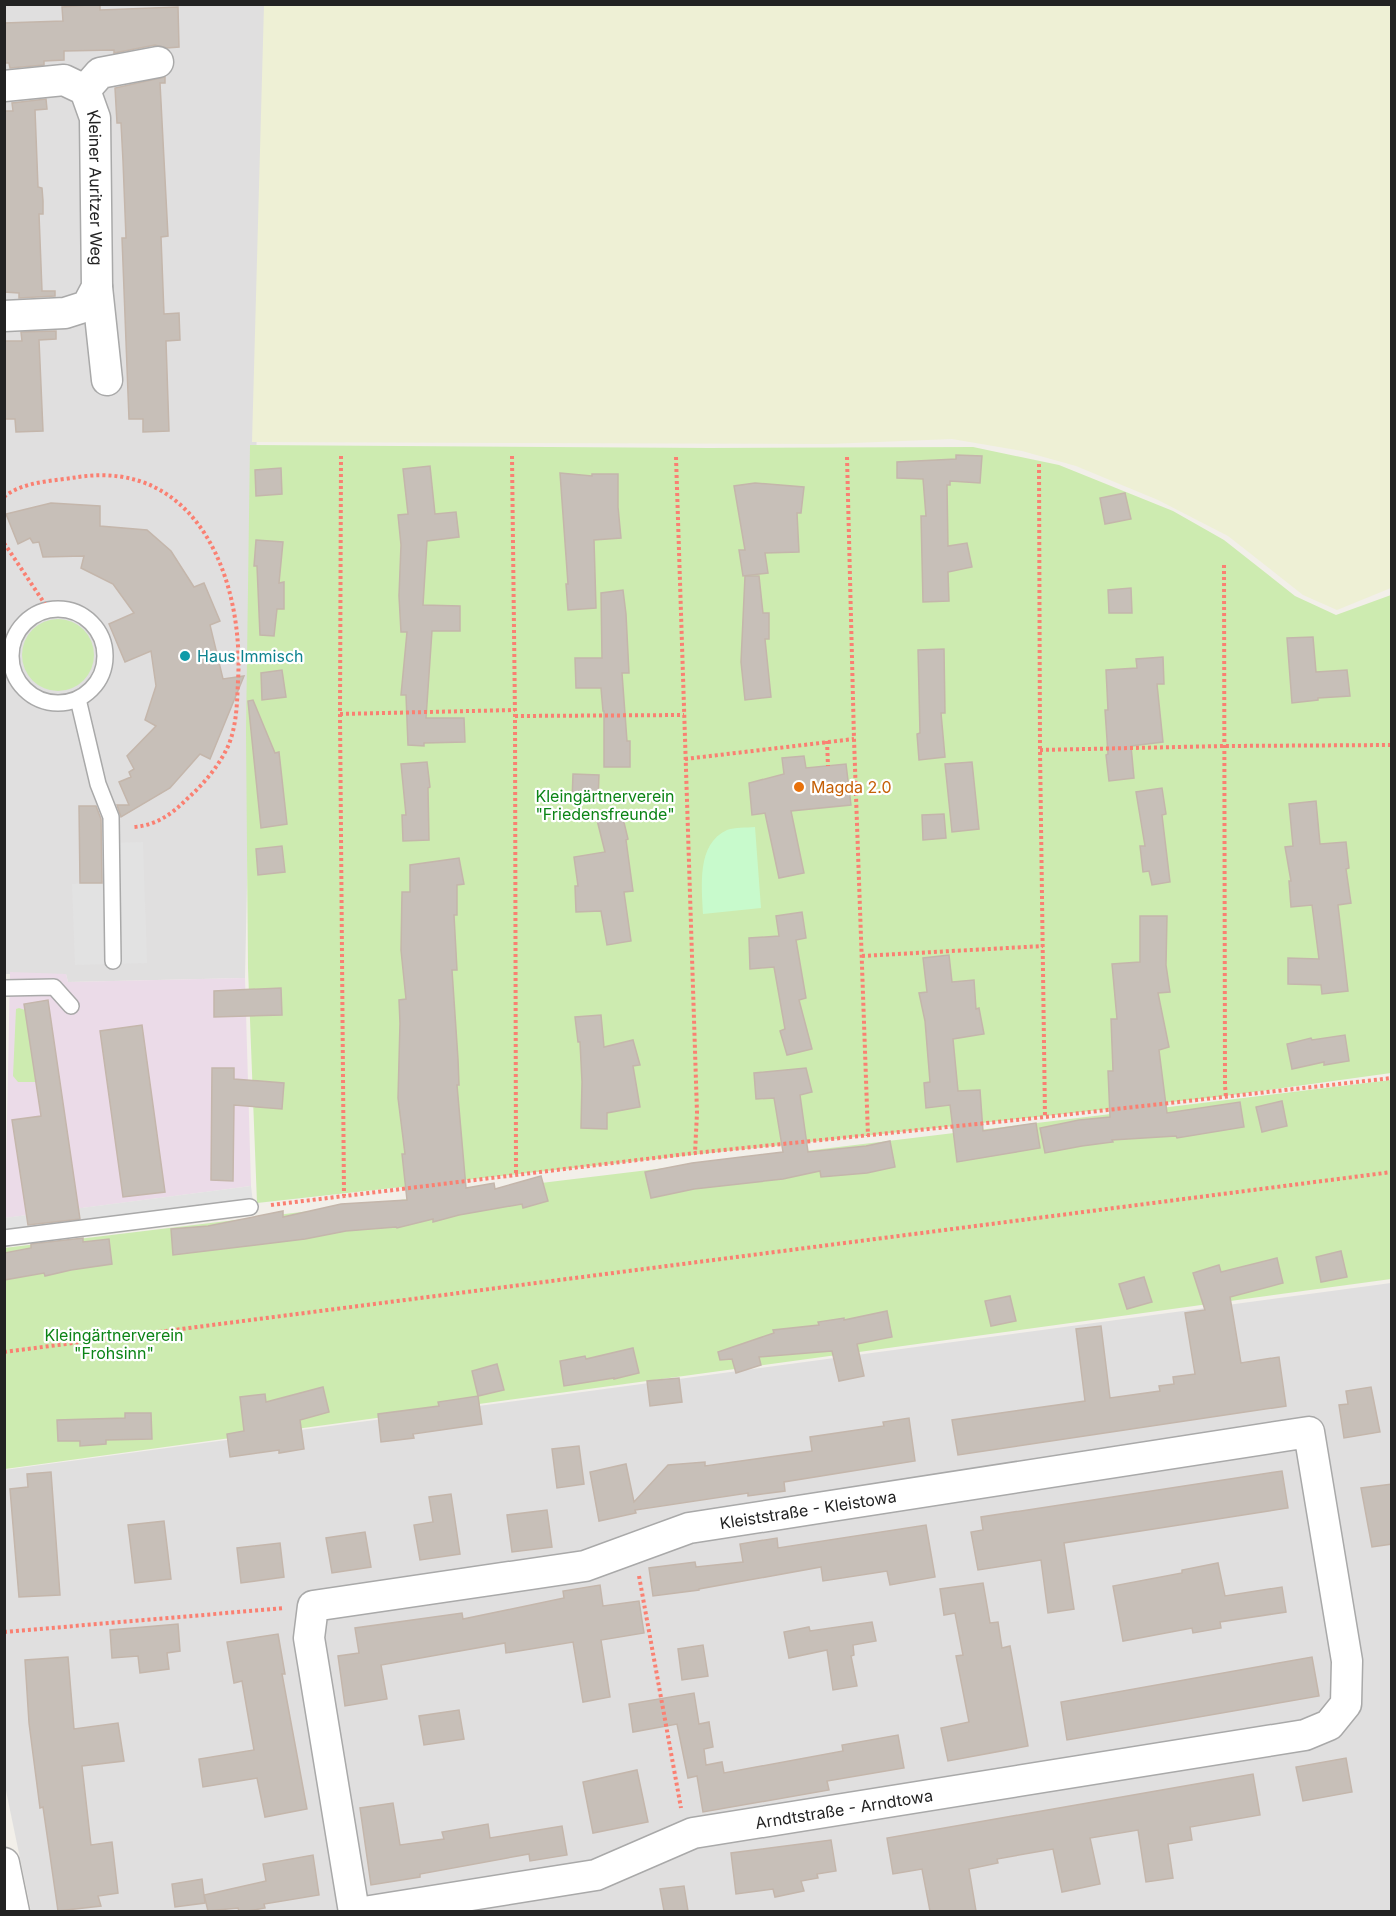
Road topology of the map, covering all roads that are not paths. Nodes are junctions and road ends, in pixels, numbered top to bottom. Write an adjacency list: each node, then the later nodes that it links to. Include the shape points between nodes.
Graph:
1 (158, 62): 3 (street, Kleiner Auritzer Weg, via 100,73)
2 (4, 86): 3 (street, Kleiner Auritzer Weg, via 64,80)
3 (85, 90): 4 (street, Kleiner Auritzer Weg, via 95,118)
4 (97, 287): 5 (street, Kleiner Auritzer Weg, via 87,306 65,313); 6 (street, Kleiner Auritzer Weg)
5 (4, 316)
6 (107, 380)
7 (9, 638): 8 (lane, via 13,670 32,696 63,704); 8 (lane, via 34,615 49,610 64,609 91,622 105,648 105,664 91,690)
8 (78, 699): 9 (lane, via 98,784 111,817)
9 (113, 961)
10 (4, 988): 11 (lane, via 54,987)
11 (71, 1006)
12 (250, 1207): 13 (lane)
13 (4, 1238)
14 (1329, 1725): 17 (street, Kleiststraße - Kleistowa, via 1346,1704 1347,1661 1309,1432 689,1528 585,1566 313,1606 309,1638); 18 (street, Arndtstraße - Arndtowa, via 1305,1734 693,1833 596,1875)
15 (4, 1863): 16 (street)
16 (14, 1911)
17 (354, 1911)
18 (364, 1911)

